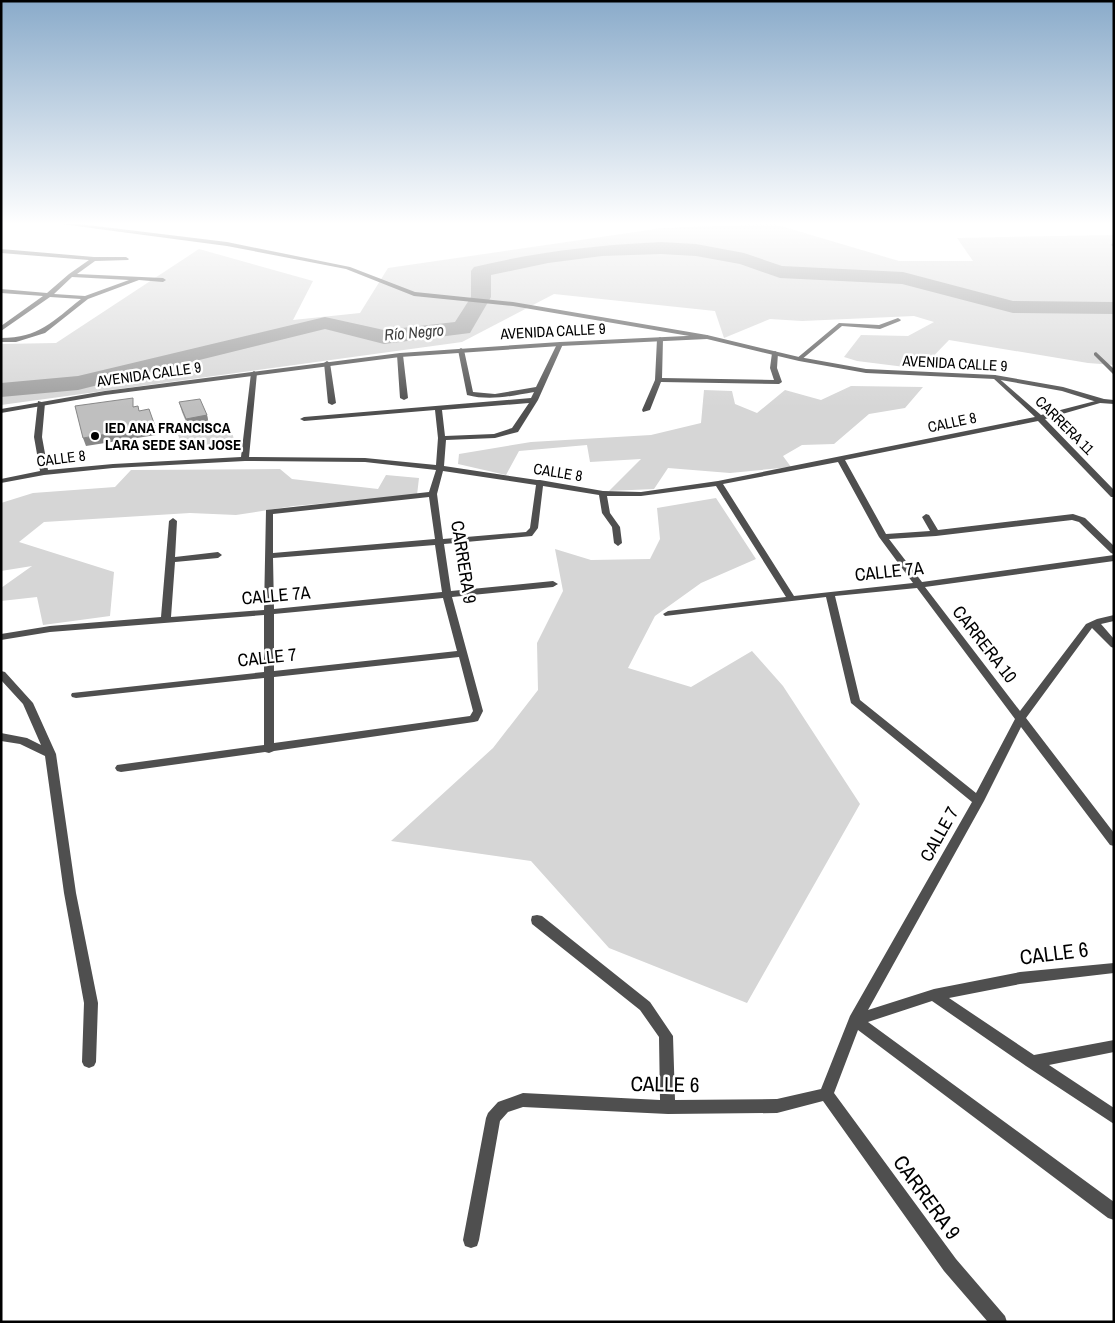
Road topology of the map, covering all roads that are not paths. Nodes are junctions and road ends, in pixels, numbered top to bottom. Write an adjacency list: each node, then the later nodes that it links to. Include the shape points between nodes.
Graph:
1 (61, 284): 5 (street)
2 (124, 284): 6 (street)
3 (388, 284): 9 (street, via 414,294 513,304)
4 (1, 291): 5 (street)
5 (50, 294): 6 (street); 8 (street)
6 (86, 298): 11 (street, via 43,332 16,340)
7 (898, 320): 17 (street, via 880,327 841,324)
8 (1, 329)
9 (707, 337): 10 (street, AVENIDA CALLE 9); 14 (street, AVENIDA CALLE 9)
10 (660, 339): 12 (street, AVENIDA CALLE 9); 22 (street)
11 (1, 340)
12 (560, 344): 13 (street, AVENIDA CALLE 9); 23 (street)
13 (461, 350): 16 (street, AVENIDA CALLE 9); 23 (street, via 470,393 487,396)
14 (775, 353): 17 (street, AVENIDA CALLE 9); 22 (street, via 772,362 778,382)
15 (1096, 354): 20 (street)
16 (400, 355): 18 (street, AVENIDA CALLE 9); 24 (street)
17 (799, 359): 21 (street, AVENIDA CALLE 9, via 884,373)
18 (327, 363): 19 (street, AVENIDA CALLE 9); 29 (street)
19 (254, 373): 28 (street, AVENIDA CALLE 9); 36 (street)
20 (1114, 374)
21 (995, 377): 26 (street, AVENIDA CALLE 9, via 1063,389); 33 (street, CARRERA 11)
22 (658, 380): 32 (street)
23 (538, 389): 25 (street)
24 (404, 398)
25 (534, 400): 30 (street); 35 (street, via 515,430 505,435)
26 (1103, 401): 27 (street); 33 (street, CALLE 8)
27 (1114, 402)
28 (41, 403): 31 (street, AVENIDA CALLE 9); 39 (street, via 38,437)
29 (332, 403)
30 (438, 408): 34 (street); 35 (street, CARRERA 9)
31 (1, 410)
32 (646, 410)
33 (1040, 418): 37 (street, CALLE 8); 45 (street, CARRERA 11)
34 (304, 419)
35 (442, 438): 38 (street, CARRERA 9)
36 (245, 459): 38 (street, CALLE 8, via 365,460); 39 (street, CALLE 8)
37 (840, 459): 42 (street, CALLE 8); 49 (street, CARRERA 10)
38 (440, 468): 41 (street, CALLE 8); 44 (street, CARRERA 9)
39 (44, 473): 40 (street, CALLE 8)
40 (1, 481)
41 (540, 482): 43 (street, CALLE 8); 50 (street, via 534,528 529,534)
42 (718, 483): 43 (street, CALLE 8, via 641,494); 61 (street)
43 (603, 493): 51 (street, via 606,513 616,526)
44 (433, 494): 50 (street, CARRERA 9); 54 (street, via 269,512)
45 (1114, 495)
46 (926, 517): 48 (street)
47 (173, 521): 56 (street)
48 (936, 533): 49 (street); 52 (street, via 1073,516 1082,520)
49 (883, 537): 58 (street, CARRERA 10)
50 (439, 540): 54 (street); 60 (street, CARRERA 9)
51 (618, 543)
52 (1114, 551)
53 (218, 555): 56 (street)
54 (269, 556): 62 (street)
55 (1114, 558): 58 (street, CALLE 7A)
56 (172, 560): 65 (street)
57 (553, 584): 60 (street, CALLE 7A)
58 (918, 585): 59 (street, CALLE 7A); 73 (street, CARRERA 10)
59 (830, 594): 61 (street, CALLE 7A); 78 (street, via 855,701)
60 (447, 596): 62 (street, CALLE 7A); 69 (street, CARRERA 9)
61 (792, 598): 63 (street, CALLE 7A)
62 (269, 612): 65 (street, CALLE 7A); 71 (street)
63 (668, 614)
64 (1114, 618): 66 (street, CALLE 7)
65 (166, 620): 67 (street, CALLE 7A, via 50,629)
66 (1095, 624): 68 (street); 73 (street, CALLE 7, via 1089,626)
67 (1, 637)
68 (1114, 645)
69 (462, 654): 71 (street, CALLE 7); 75 (street, CARRERA 9, via 478,710 474,718)
70 (1, 674): 76 (street, via 28,703)
71 (269, 674): 72 (street, CALLE 7); 75 (street)
72 (76, 695)
73 (1021, 717): 78 (street, CALLE 7); 79 (street, CARRERA 10)
74 (1, 738): 76 (street, via 23,741)
75 (269, 749): 77 (street)
76 (50, 754): 85 (street, via 70,893 91,1003)
77 (122, 768)
78 (978, 801): 83 (street, CALLE 7)
79 (1114, 842)
80 (537, 920): 88 (street, via 645,1006 666,1036)
81 (1114, 968): 82 (street, CALLE 6, via 1020,978)
82 (934, 995): 83 (street, CALLE 6); 86 (street)
83 (855, 1020): 87 (street, CALLE 7); 90 (street)
84 (1114, 1046): 86 (street)
85 (89, 1062)
86 (1030, 1062): 89 (street)
87 (826, 1094): 88 (street, CALLE 6, via 777,1106); 92 (street, CARRERA 9, via 950,1265)
88 (668, 1107): 91 (street, CALLE 6, via 523,1100 503,1108 493,1118)
89 (1114, 1116)
90 (1114, 1212)
91 (471, 1240)
92 (998, 1322)

